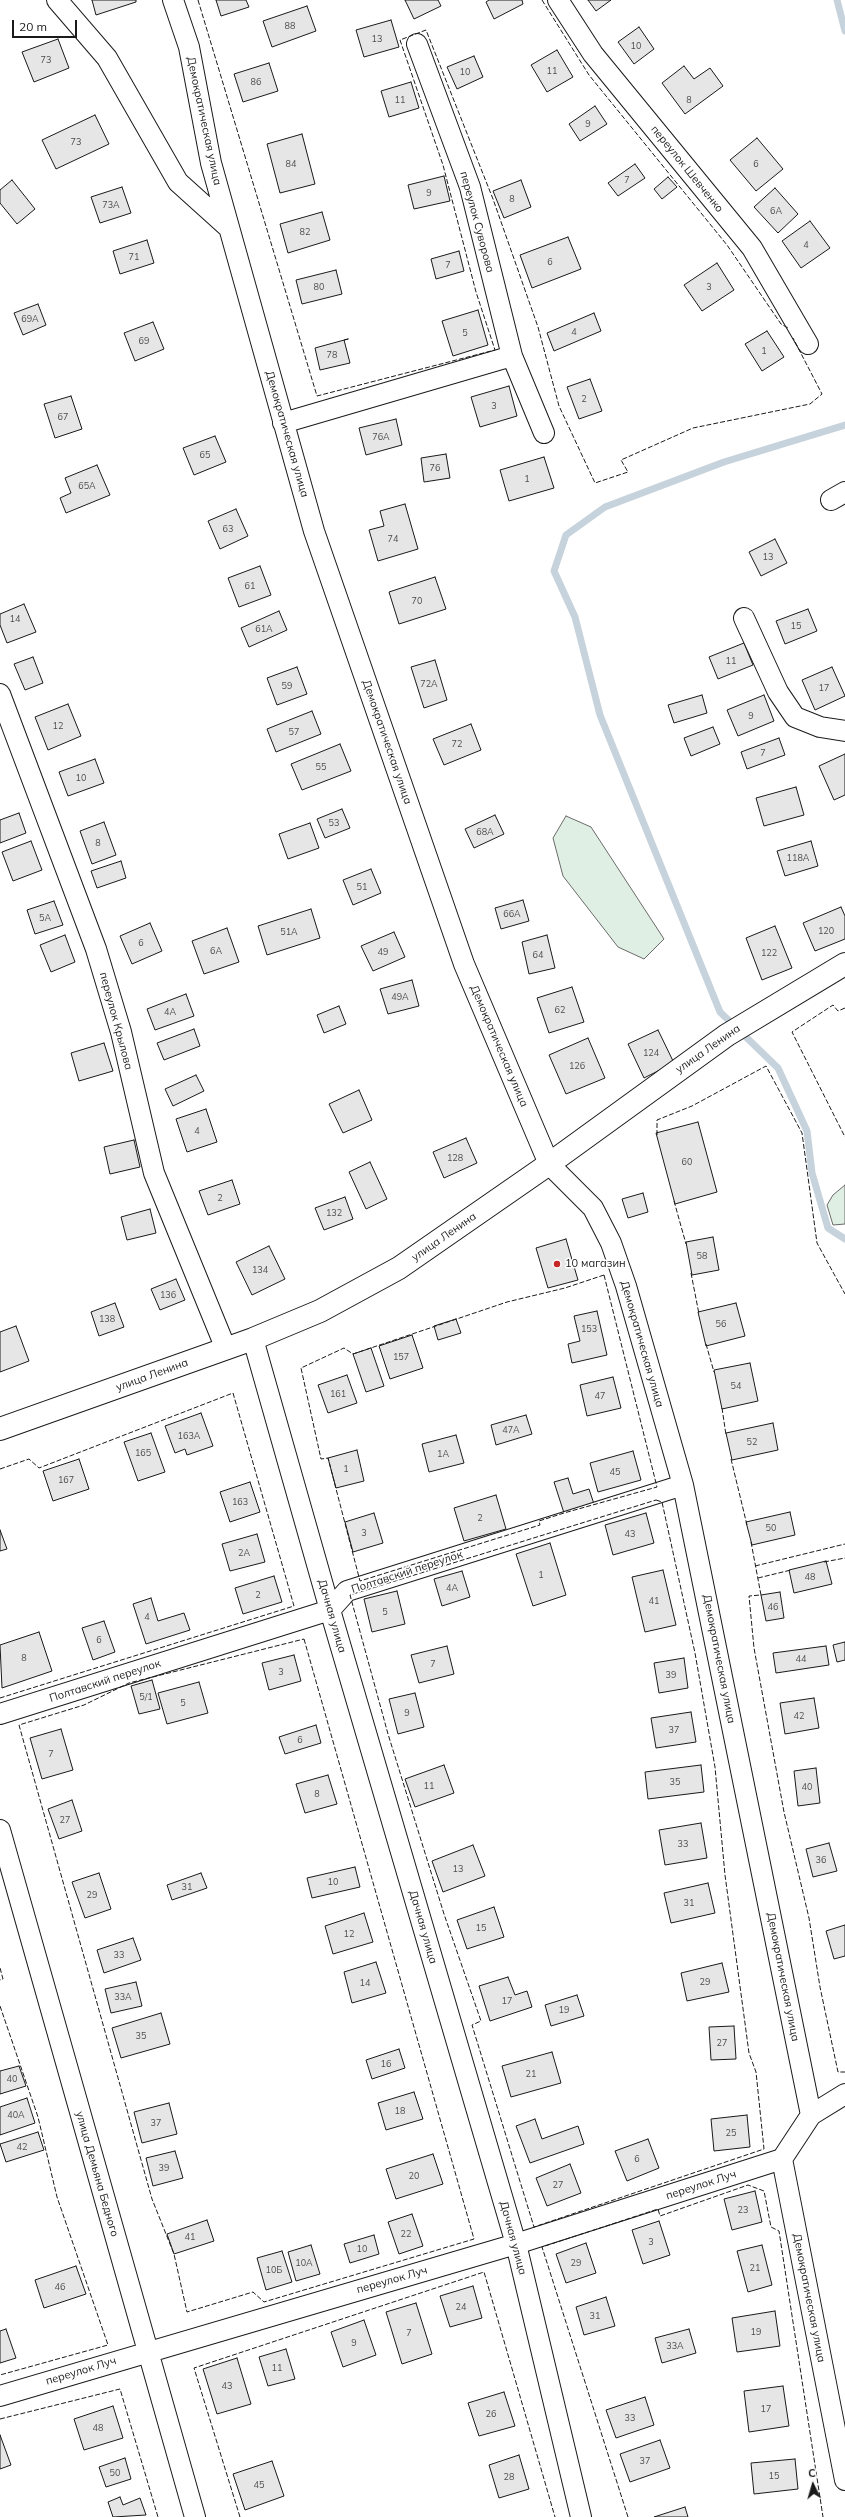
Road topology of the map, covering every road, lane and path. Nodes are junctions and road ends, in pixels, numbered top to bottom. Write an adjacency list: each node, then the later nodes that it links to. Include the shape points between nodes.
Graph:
1 (56, 0): 5 (street, via 108,58 178,182)
2 (173, 0): 5 (street, Демократическая улица, via 188,47 211,163)
3 (558, 0): 6 (street, переулок Шевченко, via 593,54 752,248)
4 (417, 44): 7 (street, переулок Суворова, via 470,187)
5 (229, 228): 8 (street, Демократическая улица)
6 (808, 344)
7 (512, 356): 8 (street); 9 (street, переулок Суворова)
8 (283, 423): 14 (street, Демократическая улица, via 314,531 464,964)
9 (544, 433)
10 (744, 618): 12 (street, via 778,692 795,718 820,727)
11 (0, 694): 16 (street, переулок Крылова, via 96,949 121,1032 154,1173)
12 (845, 731)
13 (845, 964): 14 (street, улица Ленина, via 727,1035)
14 (549, 1164): 15 (street, улица Ленина, via 399,1268 320,1311); 18 (street, Демократическая улица, via 593,1208 611,1243 626,1286)
15 (253, 1339): 16 (street, улица Ленина); 19 (street, Дачная улица)
16 (226, 1349): 17 (street, улица Ленина)
17 (0, 1429)
18 (683, 1486): 19 (street, Полтавский переулок, via 347,1591); 23 (street, Демократическая улица)
19 (330, 1610): 20 (street, Полтавский переулок); 25 (street, Дачная улица)
20 (0, 1714)
21 (0, 1830): 26 (street, улица Демьяна Бедного)
22 (845, 2094): 23 (street)
23 (811, 2115): 24 (street)
24 (782, 2159): 25 (street, переулок Луч); 28 (street, Демократическая улица)
25 (516, 2244): 26 (street, переулок Луч); 30 (street, Дачная улица)
26 (147, 2351): 27 (street, переулок Луч); 29 (street, улица Демьяна Бедного)
27 (0, 2396)
28 (845, 2480)
29 (195, 2517)
30 (581, 2517)

